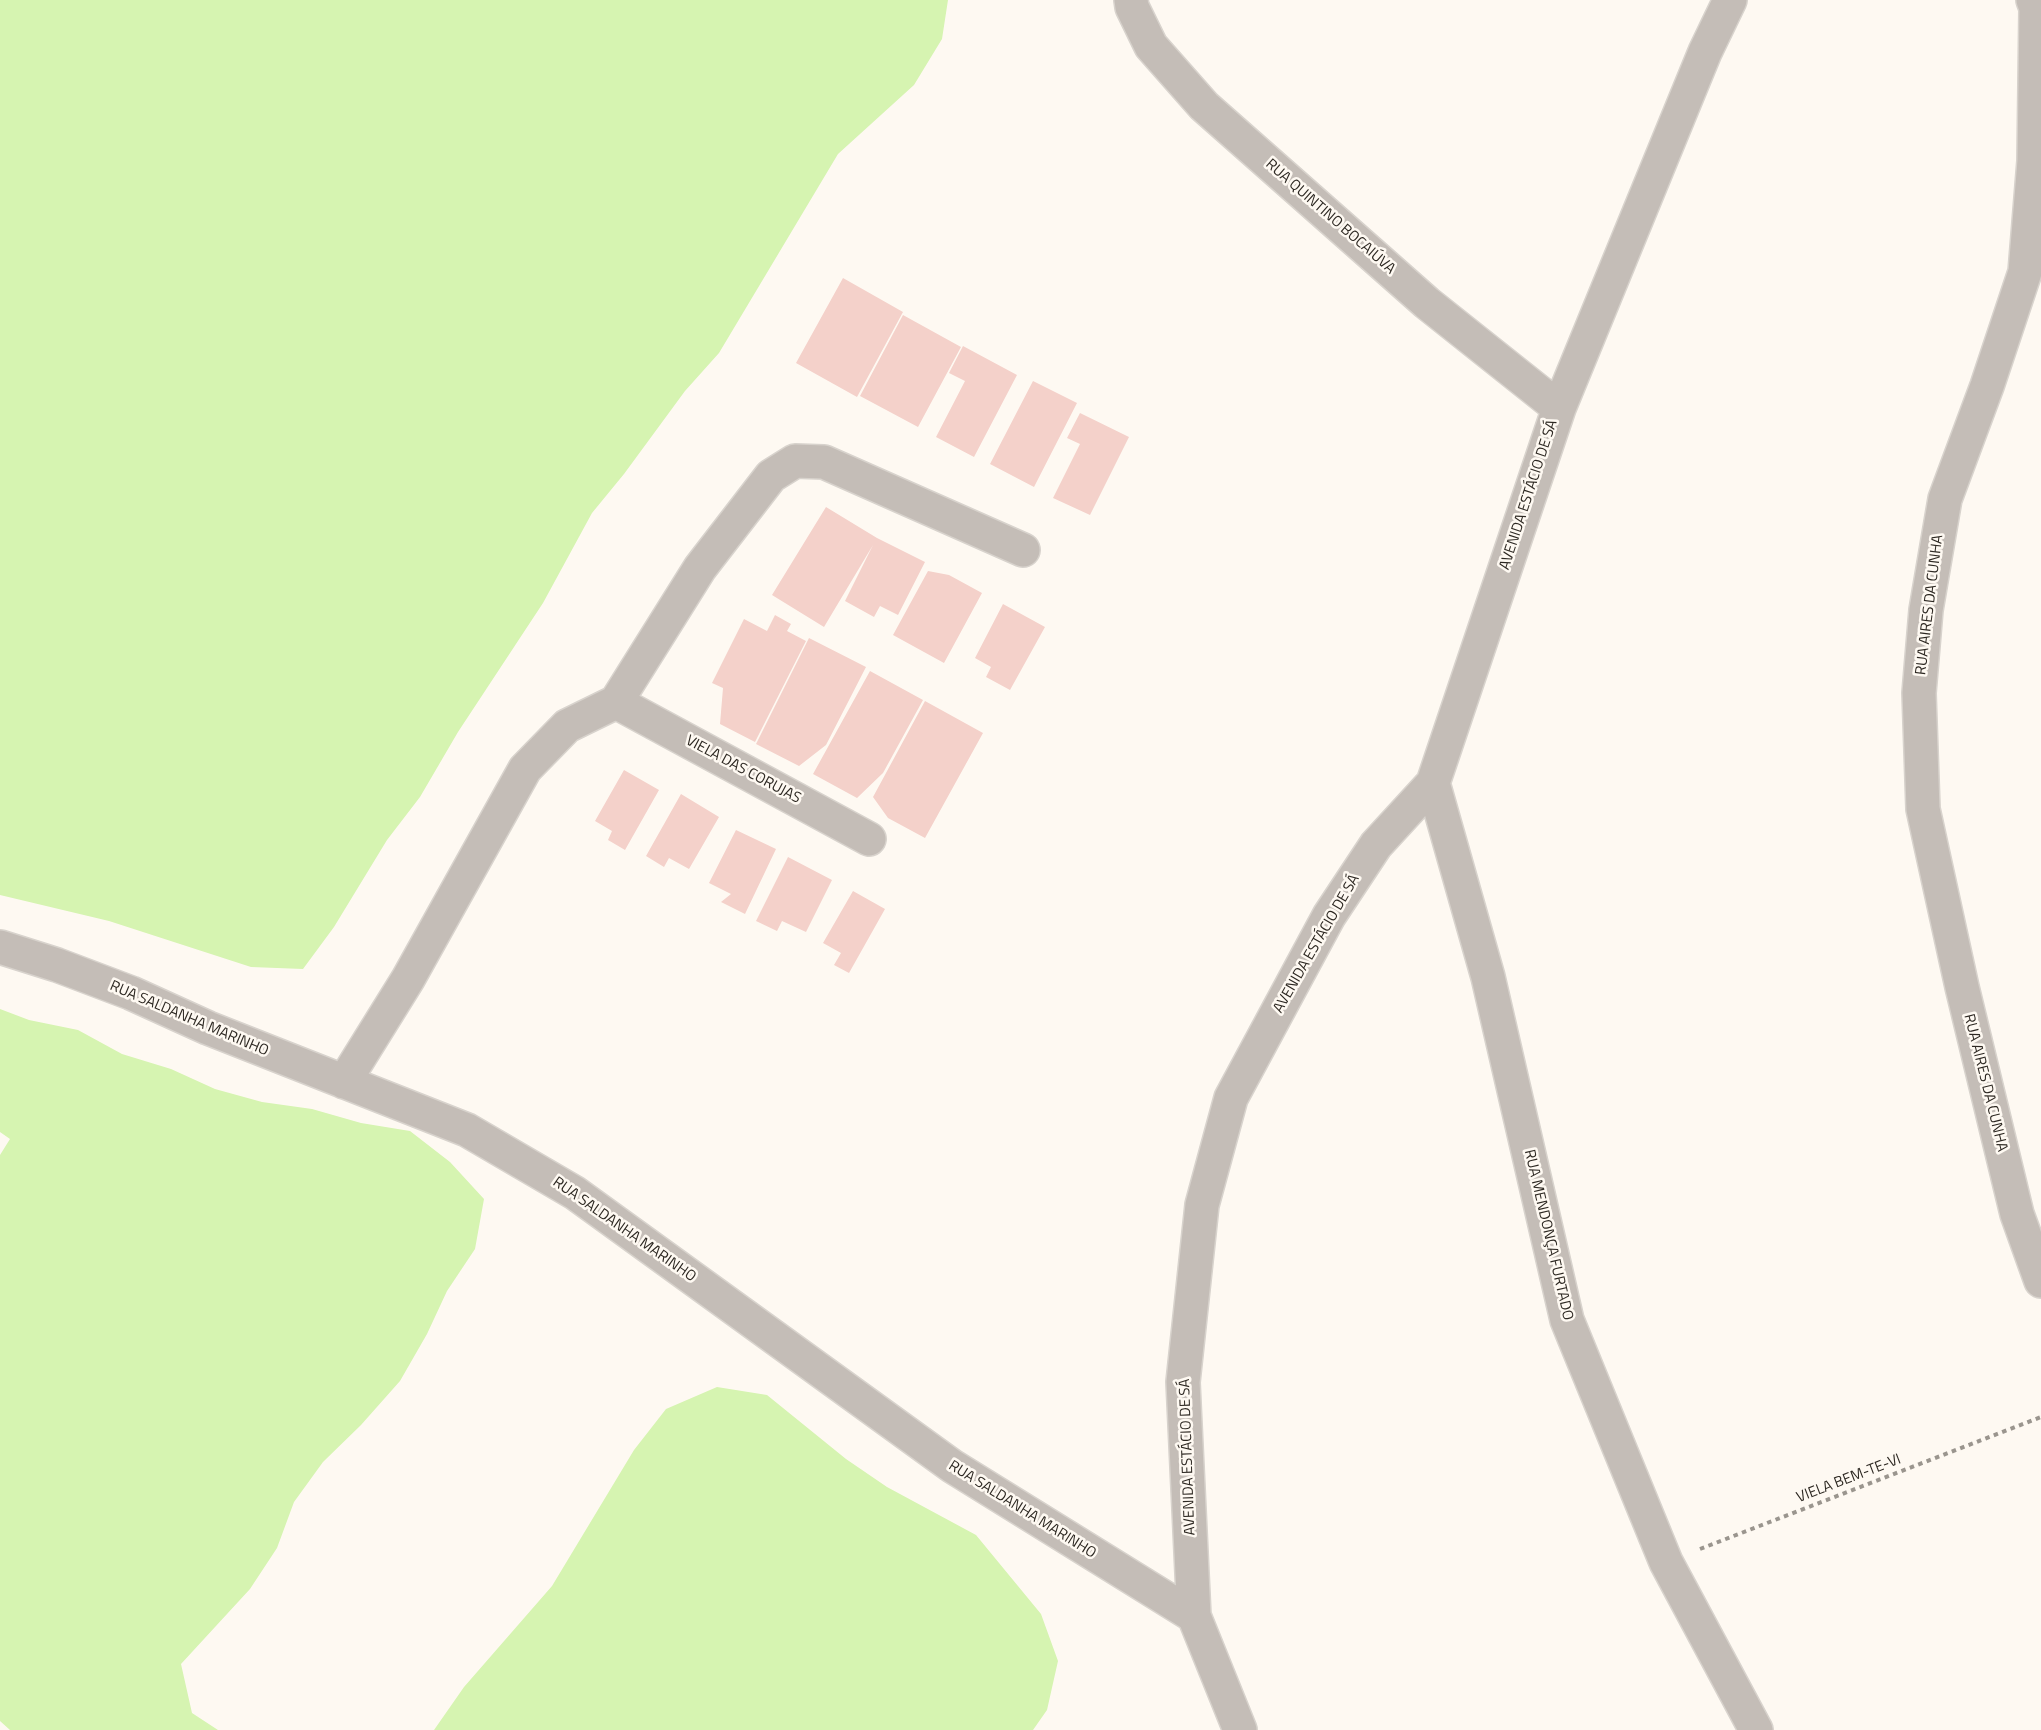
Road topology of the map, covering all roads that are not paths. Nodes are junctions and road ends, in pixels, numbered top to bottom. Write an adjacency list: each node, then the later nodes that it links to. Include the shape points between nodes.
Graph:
1 (1131, 0): 4 (street, RUA QUINTINO BOCAIÚVA, via 1151,46 1204,106 1427,303)
2 (1730, 0): 4 (street, AVENIDA ESTÁCIO DE SÁ)
3 (2037, 5): 11 (street, RUA AIRES DA CUNHA, via 2034,161 2025,272 1945,499 1926,610 1919,693 1923,808 2014,1203)
4 (1558, 408): 7 (street, AVENIDA ESTÁCIO DE SÁ)
5 (1023, 550): 6 (street, via 824,462 795,461 771,476 700,568)
6 (616, 702): 8 (street, VIELA DAS CORUJAS); 10 (street, via 567,726 525,769 408,979)
7 (1433, 783): 12 (street, AVENIDA ESTÁCIO DE SÁ, via 1376,845 1329,916 1231,1098 1202,1205 1183,1382); 14 (street, RUA MENDONÇA FURTADO, via 1488,976 1567,1320 1666,1562)
8 (870, 839)
9 (0, 947): 10 (street, RUA SALDANHA MARINHO, via 120,989)
10 (344, 1082): 12 (street, RUA SALDANHA MARINHO, via 467,1130 575,1193 952,1466)
11 (2041, 1281)
12 (1194, 1616): 13 (street, AVENIDA ESTÁCIO DE SÁ)
13 (1240, 1730)
14 (1756, 1730)

